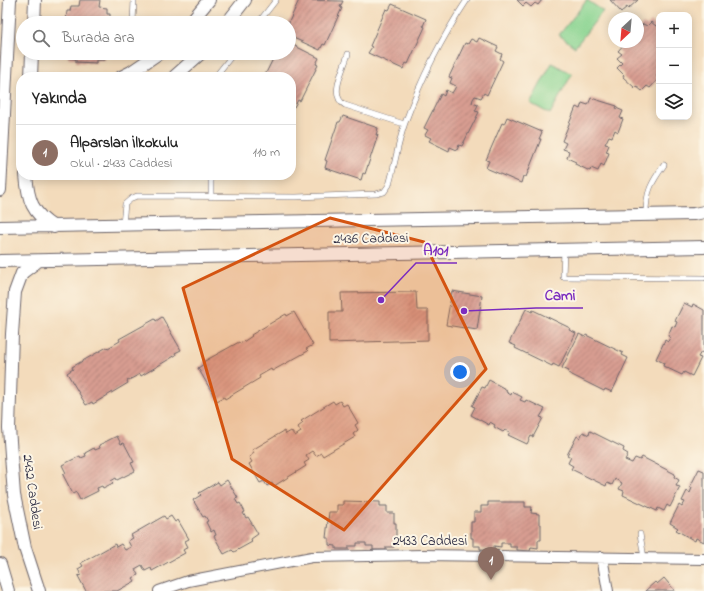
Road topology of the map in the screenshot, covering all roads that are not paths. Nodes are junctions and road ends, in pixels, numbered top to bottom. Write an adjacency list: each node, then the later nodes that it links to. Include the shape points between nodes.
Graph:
1 (10, 0): 26 (street)
2 (35, 0): 8 (street)
3 (134, 0): 9 (lane)
4 (209, 0): 10 (street)
5 (246, 0): 11 (street)
6 (276, 0): 12 (lane)
7 (467, 0): 22 (lane, via 436,51)
8 (34, 16)
9 (133, 16)
10 (196, 16)
11 (233, 16)
12 (263, 16)
13 (348, 54): 22 (lane, via 336,92 339,100 345,105)
14 (32, 60): 18 (street)
15 (149, 60): 19 (street)
16 (193, 60): 20 (street)
17 (228, 60): 21 (lane)
18 (32, 72)
19 (131, 72)
20 (180, 72)
21 (219, 72)
22 (404, 124): 27 (lane, via 389,185 380,193 296,197)
23 (664, 165): 30 (lane, via 646,198)
24 (27, 180): 33 (street, via 31,204 42,219)
25 (211, 180): 27 (lane)
26 (0, 190)
27 (211, 197): 31 (lane, via 132,198 124,208)
28 (704, 207): 29 (street)
29 (699, 213): 30 (street, 2436 Caddesi)
30 (646, 215): 31 (street, 2436 Caddesi)
31 (123, 225): 33 (street, 2436 Caddesi)
32 (0, 227): 33 (street, 2436 Caddesi)
33 (54, 227)
34 (704, 247): 35 (street, 2436 Caddesi)
35 (564, 250): 37 (street, 2436 Caddesi); 38 (lane, via 563,277)
36 (0, 261): 37 (street, 2436 Caddesi)
37 (38, 261): 45 (street, 2432 Caddesi, via 22,272 15,292 9,428 14,495 25,548)
38 (704, 278)
39 (640, 534): 41 (lane)
40 (602, 557): 41 (street, 2433 Caddesi); 46 (street, 2433 Caddesi, via 312,557 188,581); 47 (street)
41 (644, 558): 42 (street, 2433 Caddesi)
42 (704, 559)
43 (0, 564): 44 (street)
44 (8, 591)
45 (39, 591)
46 (159, 591)
47 (608, 591)

